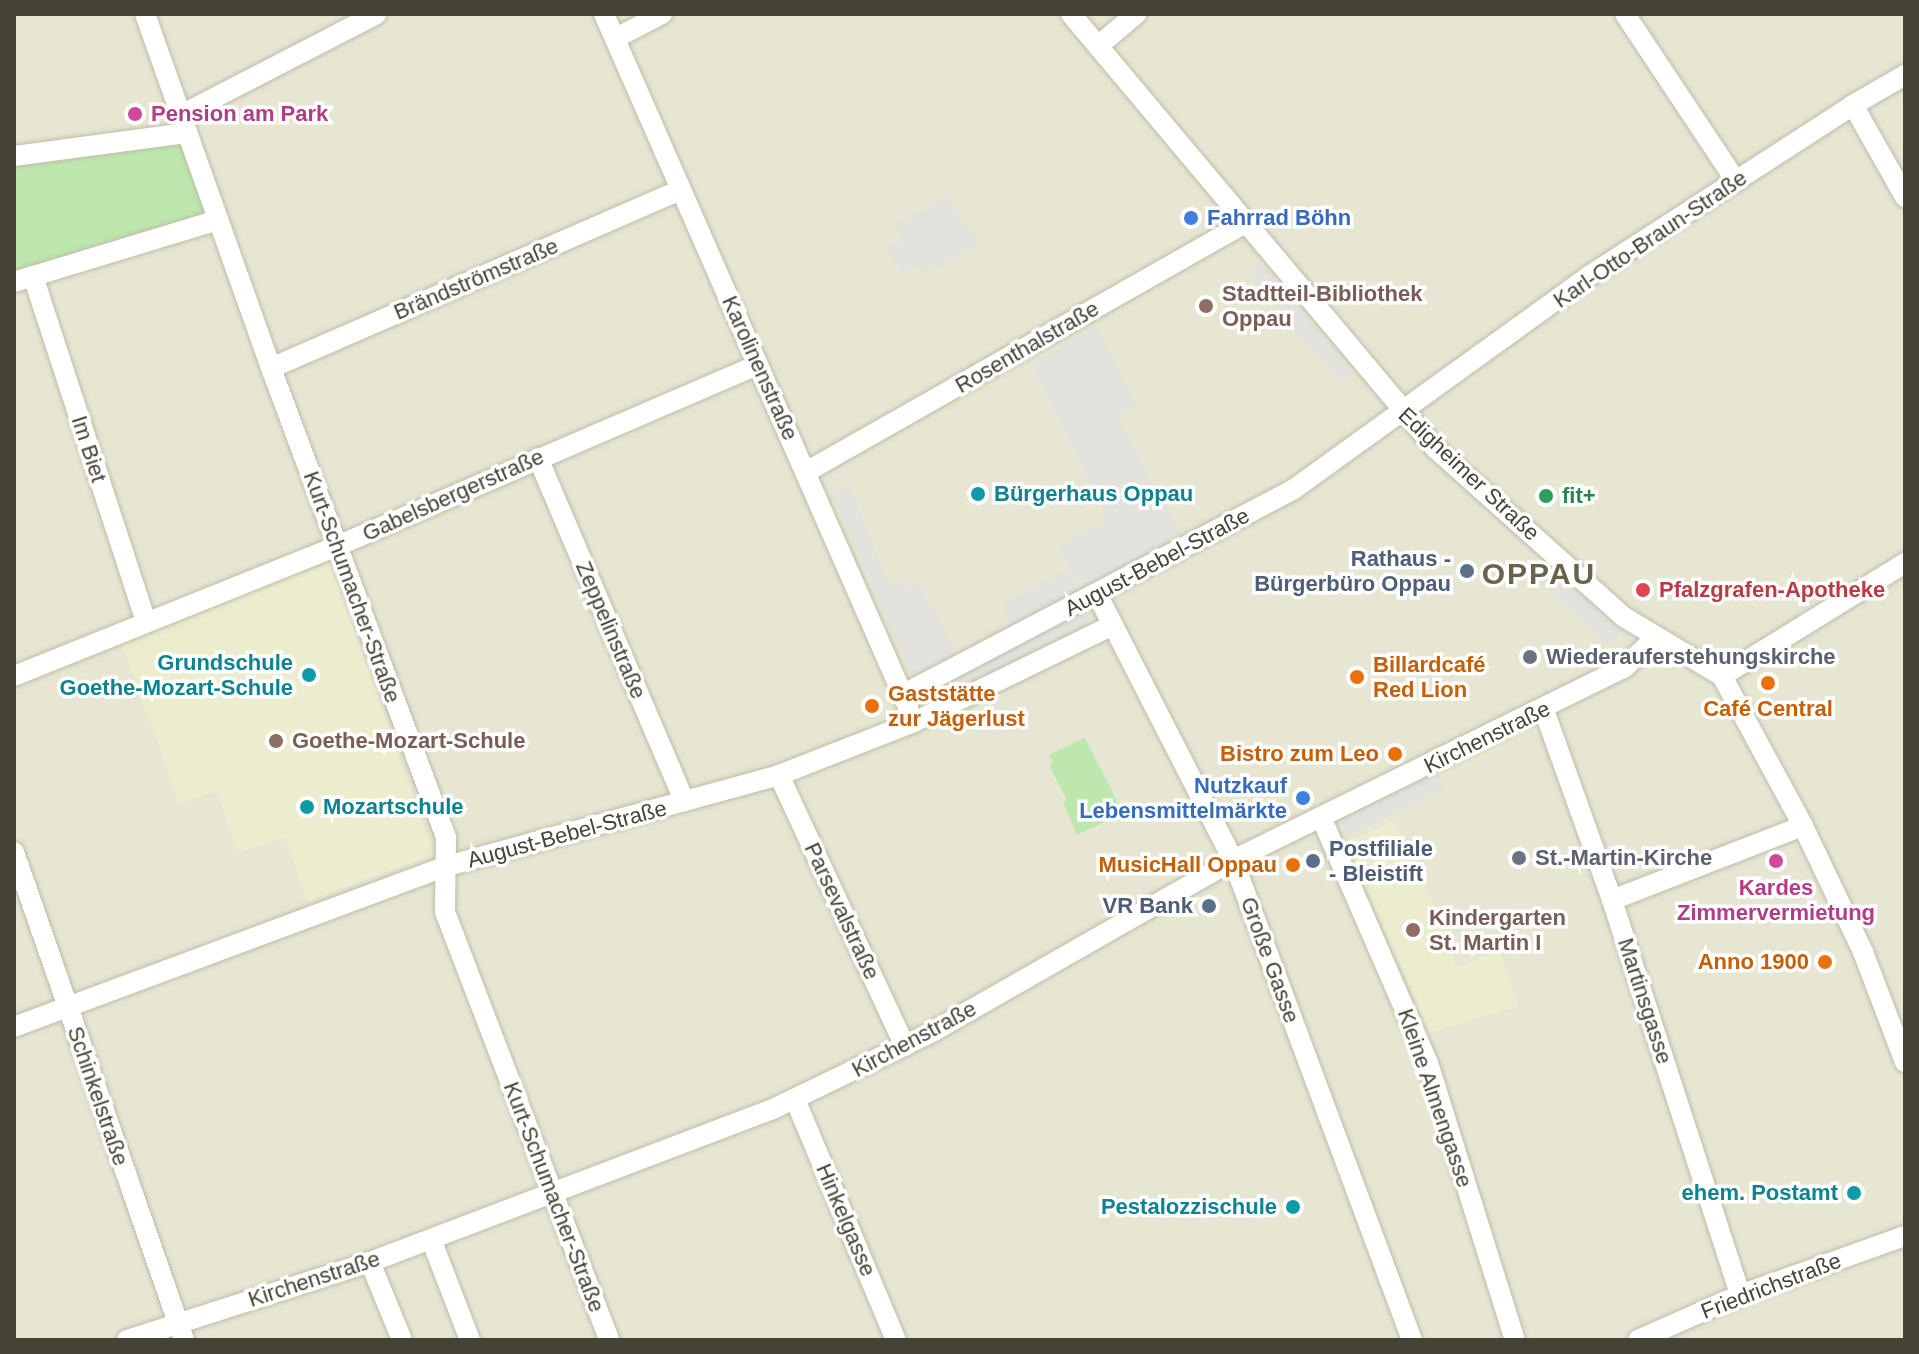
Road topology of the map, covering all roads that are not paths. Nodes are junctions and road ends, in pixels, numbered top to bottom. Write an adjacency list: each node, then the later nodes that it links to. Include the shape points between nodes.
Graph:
1 (145, 14): 12 (street, Kurt-Schumacher-Straße)
2 (377, 14): 12 (street)
3 (604, 14): 8 (street, Karolinenstraße)
4 (662, 14): 8 (street)
5 (1071, 14): 9 (street, Edigheimer Straße)
6 (1136, 14): 9 (street)
7 (1625, 14): 14 (street)
8 (616, 38): 15 (street, Karolinenstraße)
9 (1098, 46): 18 (street, Edigheimer Straße)
10 (1905, 75): 11 (street, Karl-Otto-Braun-Straße)
11 (1853, 105): 14 (street, Karl-Otto-Braun-Straße); 16 (street)
12 (184, 124): 13 (street); 17 (street, Kurt-Schumacher-Straße)
13 (14, 156)
14 (1736, 181): 22 (street, Karl-Otto-Braun-Straße, via 1589,276)
15 (681, 190): 20 (street, Karolinenstraße); 21 (street, Brändströmstraße)
16 (1905, 197)
17 (218, 220): 19 (street); 21 (street, Kurt-Schumacher-Straße)
18 (1247, 222): 22 (street, Edigheimer Straße); 24 (street, Rosenthalstraße)
19 (24, 279): 28 (street, Im Biet)
20 (758, 365): 23 (street, Gabelsbergerstraße); 24 (street, Karolinenstraße)
21 (271, 368): 25 (street, Kurt-Schumacher-Straße)
22 (1402, 413): 27 (street, August-Bebel-Straße, via 1294,489); 30 (street, Edigheimer Straße, via 1624,617)
23 (538, 458): 25 (street, Gabelsbergerstraße); 37 (street, Zeppelinstraße)
24 (806, 472): 33 (street, Karolinenstraße)
25 (337, 546): 28 (street, Gabelsbergerstraße); 42 (street, Kurt-Schumacher-Straße, via 446,837)
26 (1905, 563): 32 (street)
27 (1097, 594): 29 (street, Große Gasse); 33 (street, August-Bebel-Straße)
28 (146, 622): 31 (street, Gabelsbergerstraße)
29 (1113, 625): 35 (street, August-Bebel-Straße); 41 (street, Große Gasse)
30 (1655, 638): 32 (street, Edigheimer Straße); 34 (street, Kirchenstraße, via 1624,668)
31 (14, 676)
32 (1722, 676): 39 (street)
33 (902, 695): 35 (street, Karolinenstraße)
34 (1544, 710): 38 (street, Kirchenstraße); 43 (street, Martinsgasse)
35 (914, 722): 36 (street, August-Bebel-Straße)
36 (779, 775): 37 (street, August-Bebel-Straße); 46 (street, Parsevalstraße)
37 (684, 801): 42 (street, August-Bebel-Straße)
38 (1321, 817): 41 (street, Kirchenstraße); 61 (street, Kleine Almengasse, via 1428,1063)
39 (1803, 826): 43 (street); 47 (street, via 1863,952)
40 (14, 852): 44 (street, Schinkelstraße)
41 (1233, 860): 46 (street, Kirchenstraße); 60 (street, Große Gasse)
42 (447, 866): 44 (street, August-Bebel-Straße); 49 (street, Kurt-Schumacher-Straße, via 445,912)
43 (1612, 900): 53 (street, Martinsgasse)
44 (68, 1007): 45 (street, August-Bebel-Straße); 54 (street, Schinkelstraße)
45 (14, 1027)
46 (905, 1046): 48 (street, Kirchenstraße)
47 (1905, 1062)
48 (795, 1099): 49 (street, Kirchenstraße); 59 (street, Hinkelgasse)
49 (552, 1193): 51 (street, Kirchenstraße); 58 (street, Kurt-Schumacher-Straße)
50 (1905, 1236): 53 (street, Friedrichstraße)
51 (431, 1239): 52 (street, Kirchenstraße); 57 (street)
52 (370, 1262): 54 (street, Kirchenstraße); 56 (street)
53 (1740, 1295): 62 (street, Friedrichstraße)
54 (180, 1332): 55 (street, Kirchenstraße)
55 (127, 1340)
56 (402, 1340)
57 (470, 1340)
58 (609, 1340)
59 (896, 1340)
60 (1412, 1340)
61 (1515, 1340)
62 (1638, 1340)

